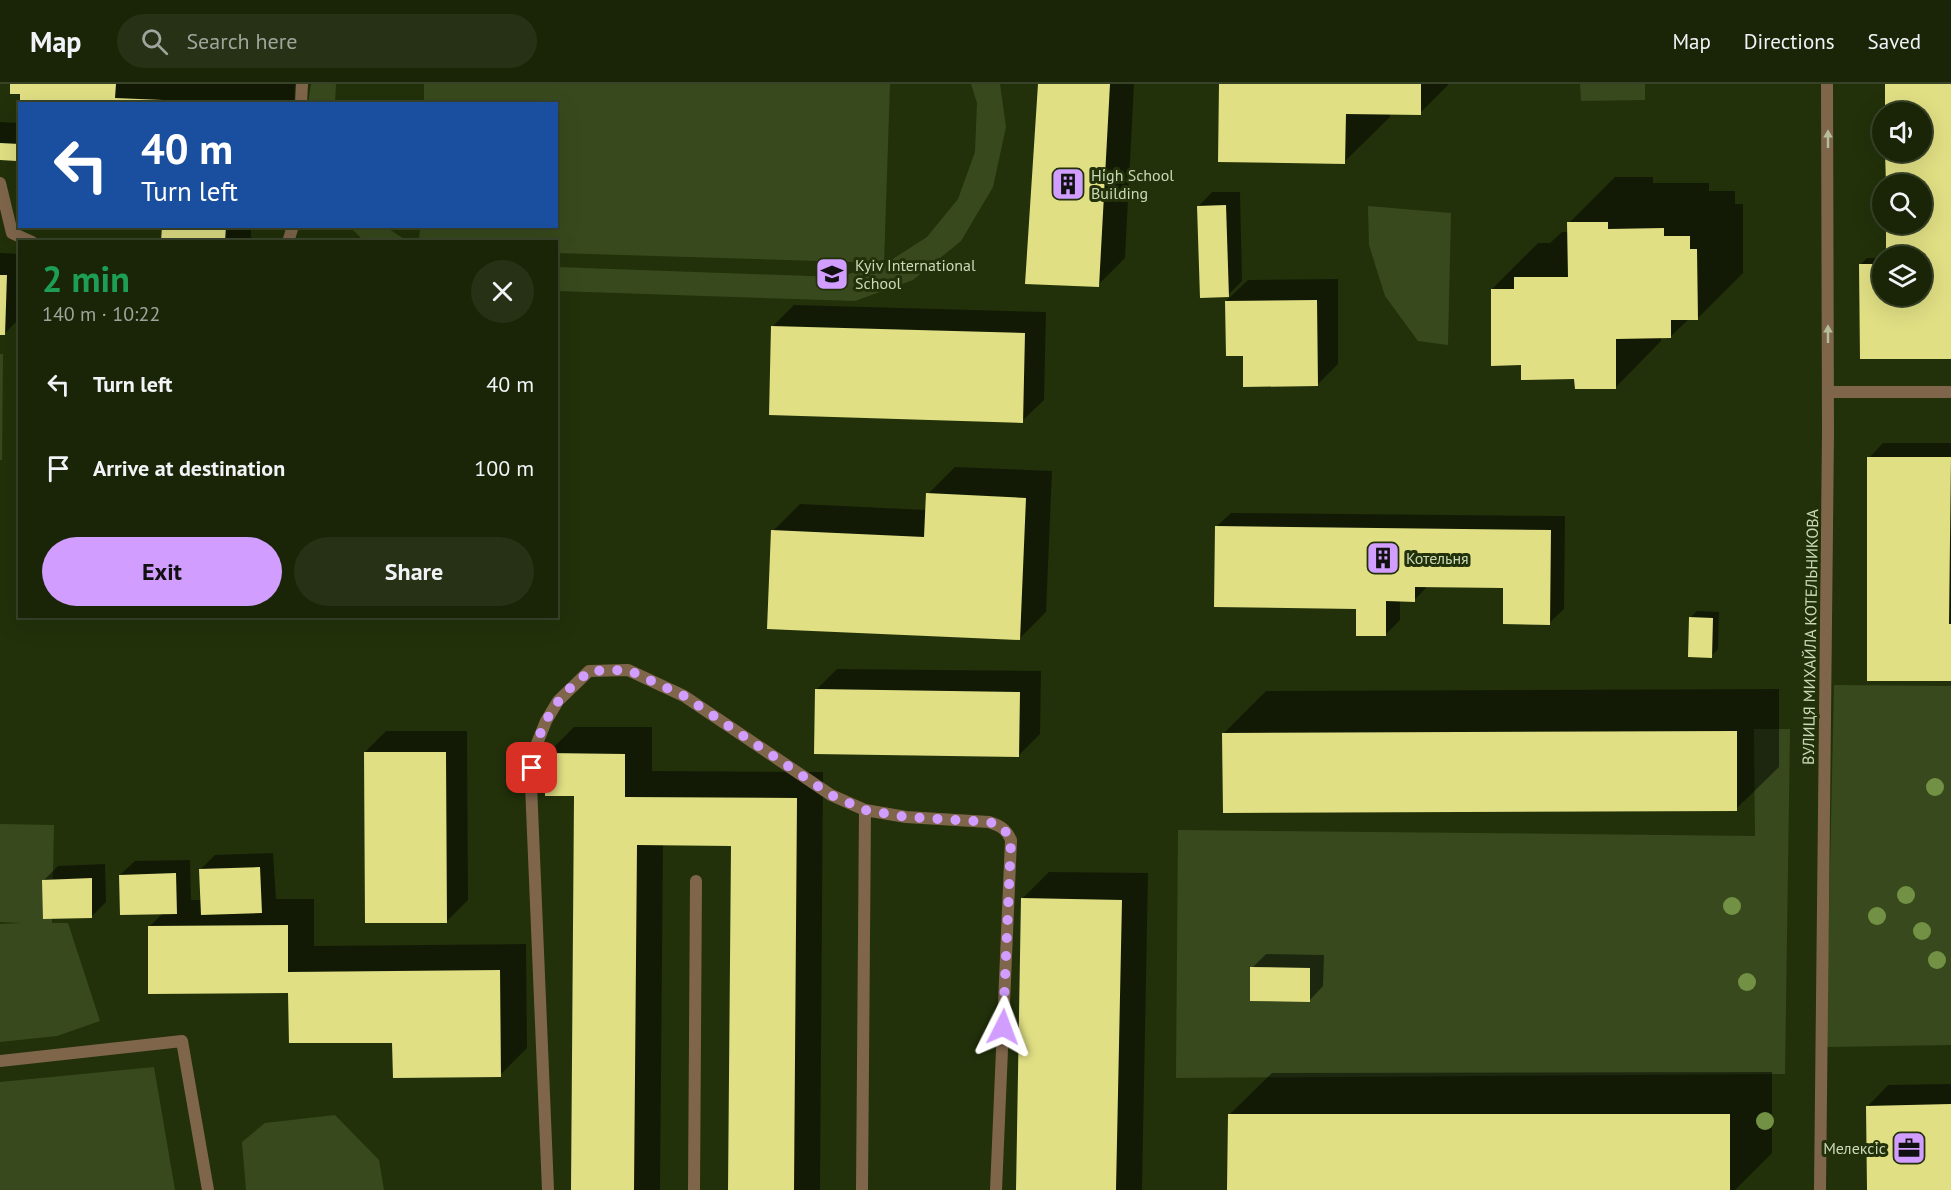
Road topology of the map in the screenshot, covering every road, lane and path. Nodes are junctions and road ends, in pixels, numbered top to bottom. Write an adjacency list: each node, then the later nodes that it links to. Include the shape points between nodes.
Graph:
1 (302, 84): 3 (street)
2 (1827, 84): 6 (street, ВУЛИЦЯ МИХАЙЛА КОТЕЛЬНИКОВА, one-way to 2)
3 (301, 102)
4 (0, 183): 5 (street, via 12,233)
5 (28, 240)
6 (1828, 392): 7 (street); 16 (street, ВУЛИЦЯ МИХАЙЛА КОТЕЛЬНИКОВА)
7 (1951, 392)
8 (865, 810): 12 (street, via 831,795 684,696 628,670 589,671 558,701 534,751 531,785); 14 (street); 15 (street, via 906,817 989,822 1002,826 1011,840)
9 (696, 881): 13 (street)
10 (0, 1060): 11 (street, via 182,1041)
11 (208, 1190)
12 (548, 1190)
13 (694, 1190)
14 (862, 1190)
15 (996, 1190)
16 (1820, 1190)

